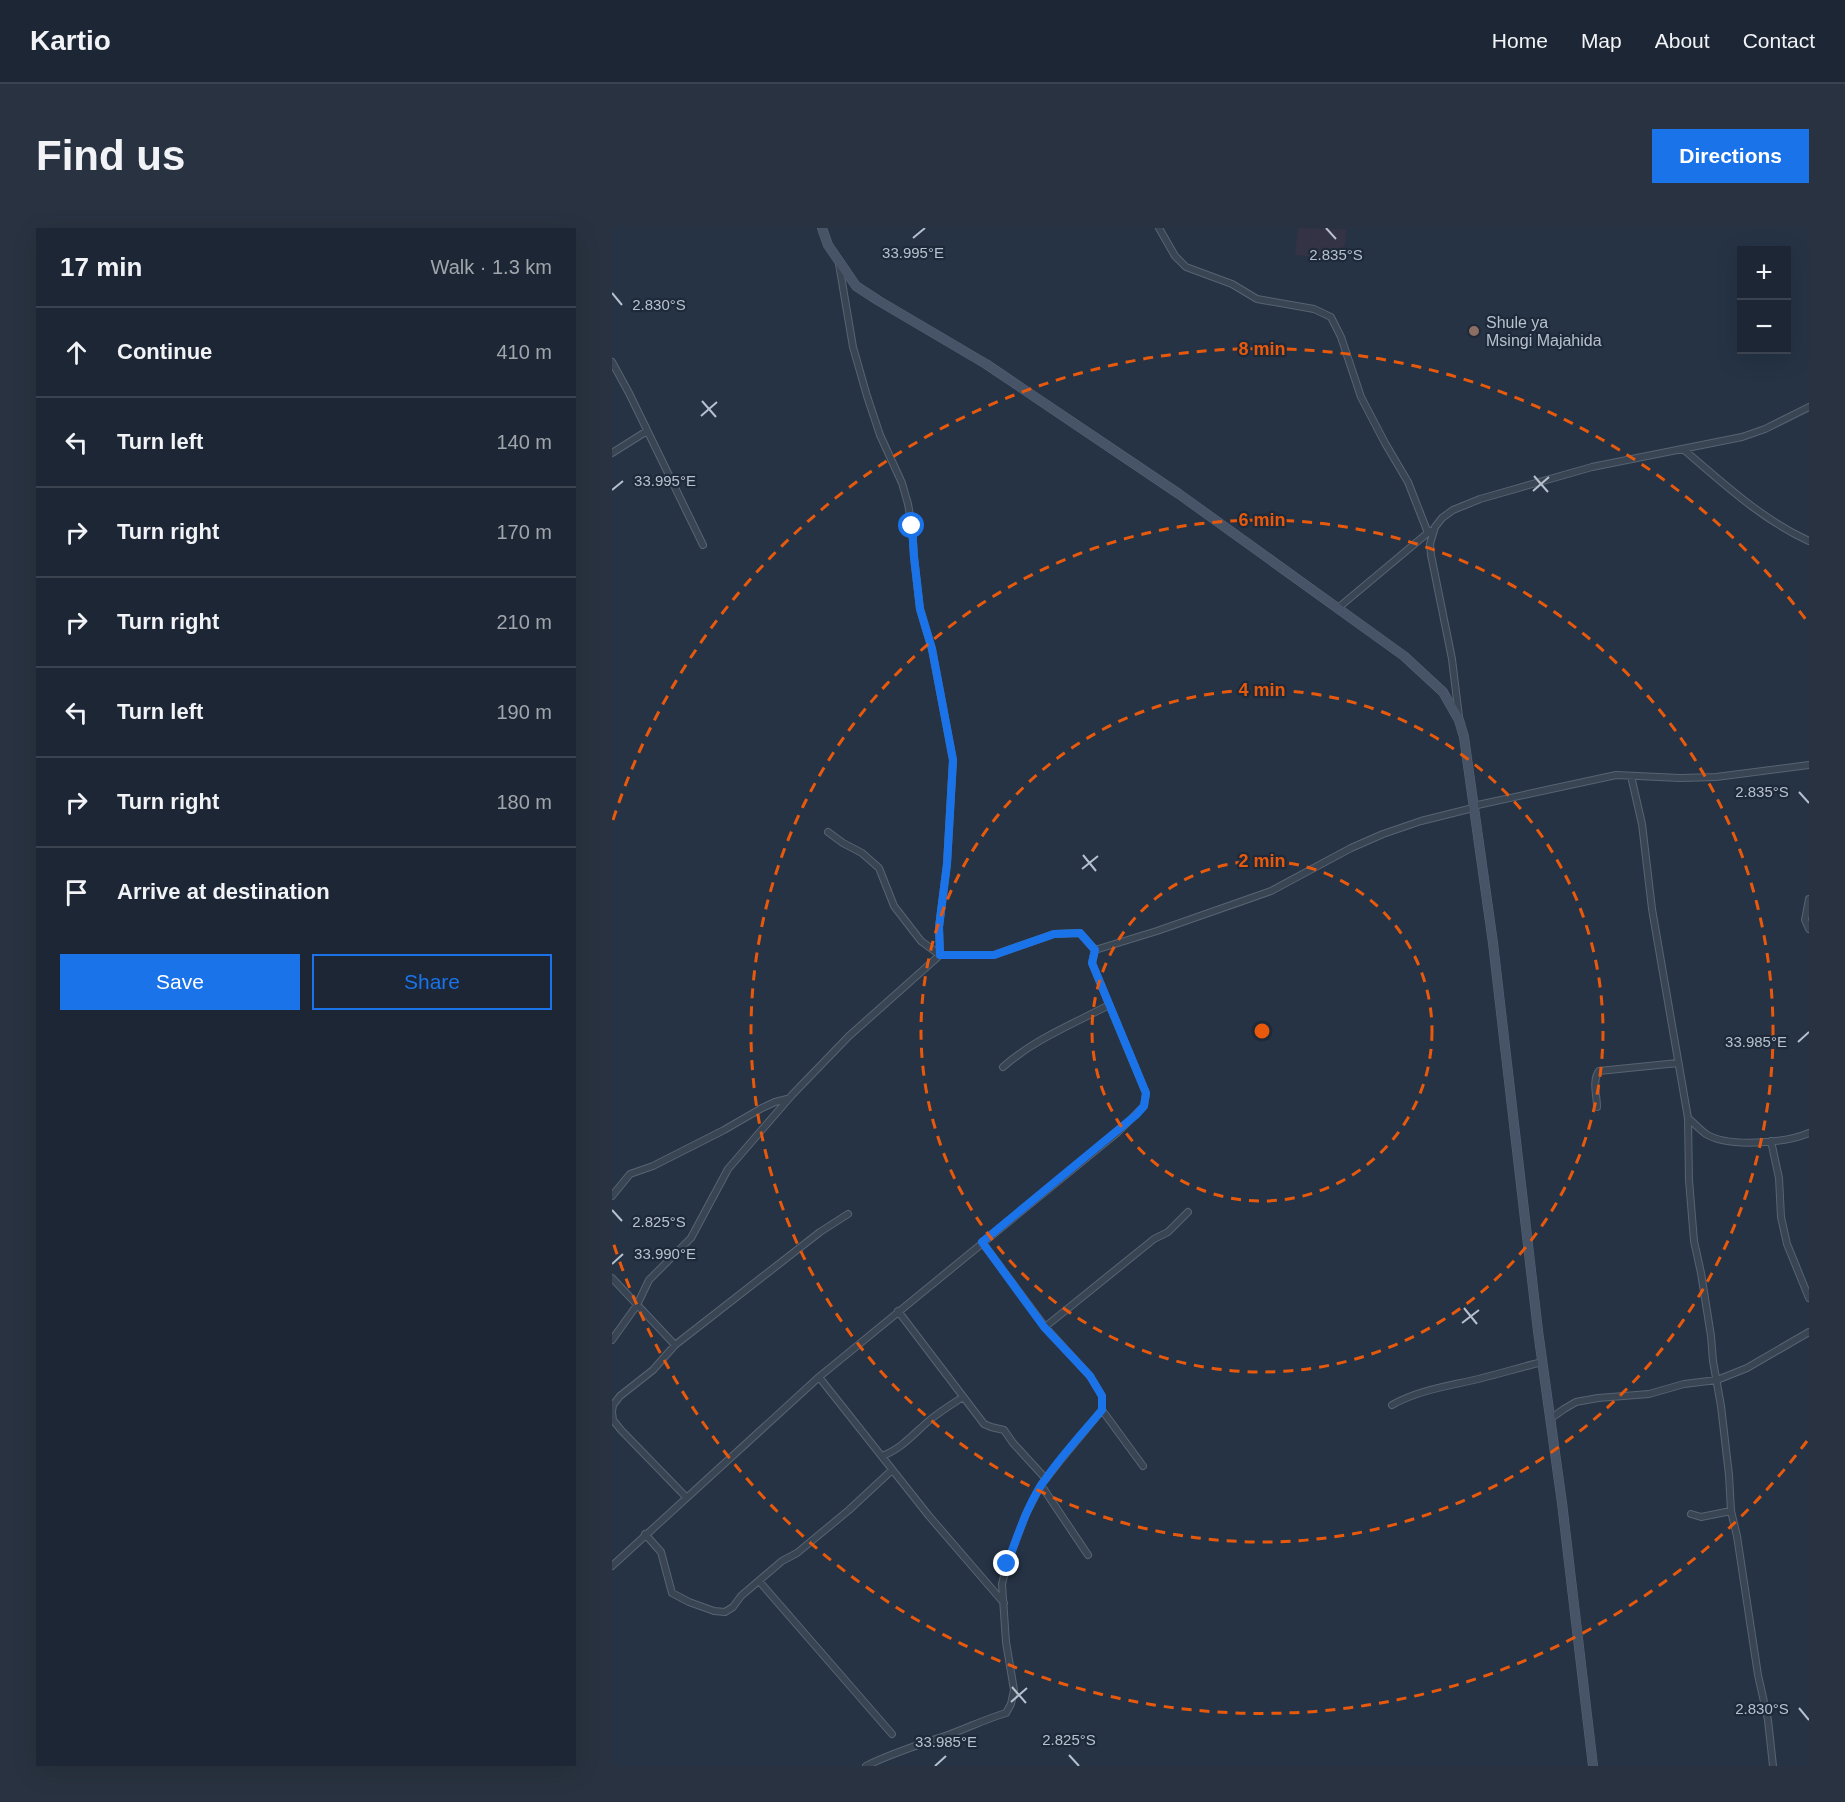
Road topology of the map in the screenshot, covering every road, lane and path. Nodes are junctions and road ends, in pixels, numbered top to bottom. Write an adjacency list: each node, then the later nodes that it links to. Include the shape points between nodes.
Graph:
1 (822, 228): 3 (street)
2 (1159, 228): 10 (street, via 1186,267 1232,284 1257,299 1314,309 1331,317 1360,397 1408,482)
3 (838, 261): 13 (street, via 856,286 995,370 1171,488); 22 (street, via 853,347 867,396 908,504 920,609 932,649 953,760)
4 (612, 362): 6 (street)
5 (1809, 408): 7 (street, via 1765,429)
6 (647, 431): 8 (street); 12 (street)
7 (1683, 449): 9 (street, via 1592,467 1500,492 1453,510); 11 (street, via 1759,512)
8 (612, 453)
9 (1435, 527): 10 (street); 14 (street, via 1431,555 1452,659)
10 (1428, 533): 13 (street)
11 (1809, 542)
12 (704, 545)
13 (1338, 608): 14 (street, via 1432,681)
14 (1459, 720): 17 (street)
15 (1809, 765): 16 (street, via 1716,777)
16 (1631, 776): 17 (street, via 1616,775); 24 (street, via 1642,824)
17 (1473, 807): 21 (street, via 1383,834 1271,891); 43 (street)
18 (828, 832): 22 (street, via 879,868 894,906 921,940)
19 (1809, 899): 20 (street, via 1805,920)
20 (1809, 929)
21 (1095, 950): 22 (street, via 1080,933 1054,934 994,955); 23 (street, via 1092,963)
22 (940, 955): 26 (street, via 849,1036)
23 (1109, 1005): 25 (street, via 1040,1041); 34 (street, via 1146,1093 1144,1106)
24 (1678, 1063): 27 (street, via 1599,1071 1595,1079); 28 (street)
25 (1003, 1067)
26 (789, 1099): 31 (street, via 762,1108 630,1174); 37 (street, via 728,1169 692,1238 649,1280)
27 (1597, 1107)
28 (1688, 1118): 30 (street, via 1707,1134 1727,1142); 45 (street, via 1694,1241)
29 (1809, 1133): 30 (street)
30 (1771, 1141): 36 (street, via 1787,1244)
31 (612, 1196)
32 (1188, 1212): 39 (street, via 1168,1232)
33 (848, 1214): 42 (street)
34 (982, 1242): 38 (street); 39 (street)
35 (612, 1278): 37 (street)
36 (1809, 1298)
37 (637, 1305): 41 (street); 42 (street)
38 (898, 1311): 44 (street); 46 (street)
39 (1044, 1327): 48 (street, via 1090,1376 1102,1396)
40 (1809, 1332): 45 (street, via 1747,1368)
41 (612, 1340)
42 (675, 1345): 55 (street, via 653,1370 620,1396 612,1412 621,1430)
43 (1542, 1362): 47 (street, via 1439,1387); 49 (street)
44 (819, 1377): 50 (street); 55 (street)
45 (1717, 1380): 49 (street, via 1649,1394 1576,1402); 56 (street)
46 (963, 1397): 50 (street, via 911,1439); 53 (street, via 984,1424 1004,1430)
47 (1392, 1405)
48 (1102, 1410): 51 (street); 53 (street)
49 (1550, 1419): 65 (street)
50 (882, 1456): 52 (street)
51 (1143, 1466)
52 (892, 1470): 61 (street); 62 (street)
53 (1046, 1479): 54 (street)
54 (1041, 1485): 59 (street); 62 (street, via 1007,1564 1002,1584)
55 (686, 1497): 58 (street)
56 (1731, 1511): 57 (street, via 1701,1517); 66 (street)
57 (1691, 1514)
58 (645, 1534): 60 (street); 61 (street, via 661,1551 672,1593 689,1602 724,1612)
59 (1088, 1555)
60 (612, 1566)
61 (759, 1581): 63 (street)
62 (1005, 1604): 64 (street, via 1014,1690 1006,1713)
63 (892, 1734)
64 (866, 1766)
65 (1593, 1766)
66 (1773, 1766)

